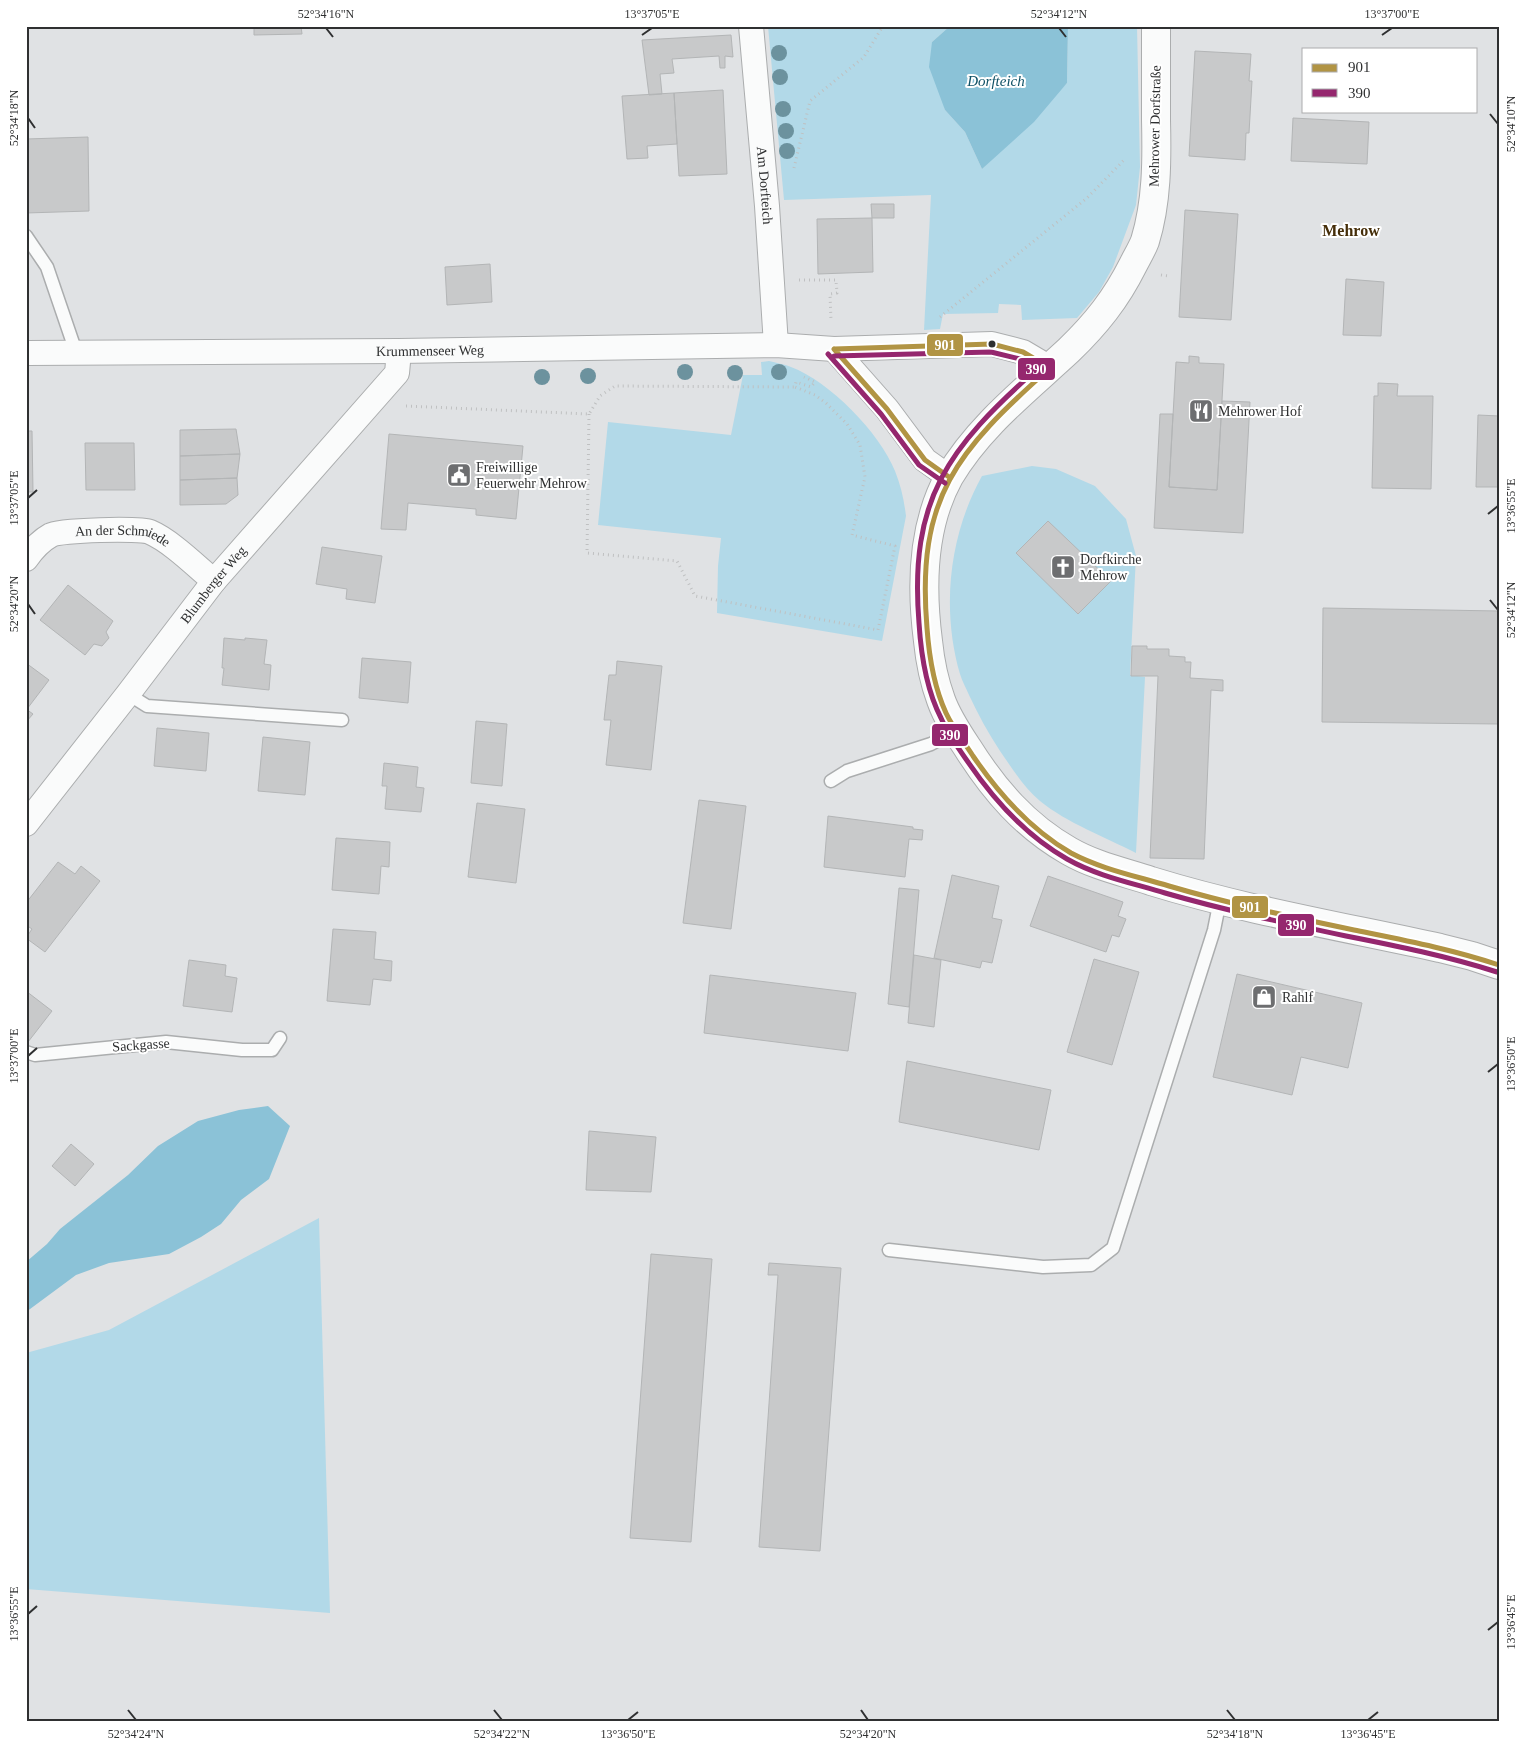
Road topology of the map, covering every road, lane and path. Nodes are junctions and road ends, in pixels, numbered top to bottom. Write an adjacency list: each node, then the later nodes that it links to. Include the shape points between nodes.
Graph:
1 (751, 26): 5 (street, Am Dorfteich)
2 (883, 26): 5 (path, via 864,57 810,101 790,181)
3 (1156, 26): 15 (main road, Mehrower Dorfstraße, via 1157,166 1144,242 1110,306)
4 (1125, 158): 8 (path, via 1087,198)
5 (767, 206): 7 (street, Am Dorfteich)
6 (26, 236): 13 (lane, via 47,267)
7 (771, 281): 9 (path, via 836,280 837,294 830,294); 10 (street, Am Dorfteich)
8 (935, 321)
9 (831, 326)
10 (776, 346): 11 (street, Krummenseer Weg); 12 (street, Krummenseer Weg); 16 (path, via 795,365 795,373 815,382 811,387 796,382)
11 (834, 349): 15 (street, Krummenseer Weg, via 992,344 1023,352); 19 (street, via 887,409 925,460)
12 (399, 351): 13 (street, Krummenseer Weg); 17 (street, Blumberger Weg, via 398,373)
13 (76, 352): 14 (street, Krummenseer Weg)
14 (26, 353)
15 (1050, 368): 19 (main road, Mehrower Dorfstraße, via 989,424)
16 (795, 387): 18 (path, via 615,386 600,396); 18 (path, via 826,403 847,424 860,445 865,476 852,535 894,546 878,630 696,596 677,561 587,553)
17 (370, 404): 18 (path); 21 (street, Blumberger Weg)
18 (589, 414)
19 (949, 477): 24 (main road, Mehrower Dorfstraße, via 935,508 928,540 925,618 930,661 941,701)
20 (26, 559): 21 (street, An der Schmiede, via 38,543 52,534 132,529 148,531 164,540)
21 (214, 581): 22 (street, Blumberger Weg)
22 (128, 694): 23 (lane, via 147,706); 26 (street, Blumberger Weg)
23 (342, 720)
24 (956, 730): 25 (lane, via 931,744 847,771); 27 (main road, Mehrower Dorfstraße, via 1005,800 1046,837 1095,863)
25 (831, 781)
26 (26, 824)
27 (1220, 900): 28 (main road, Mehrower Dorfstraße, via 1440,948); 31 (lane, via 1214,930 1113,1248 1092,1265 1043,1266)
28 (1499, 965)
29 (280, 1038): 30 (lane, Sackgasse, via 272,1050 166,1042 35,1055)
30 (26, 1052)
31 (889, 1250)

